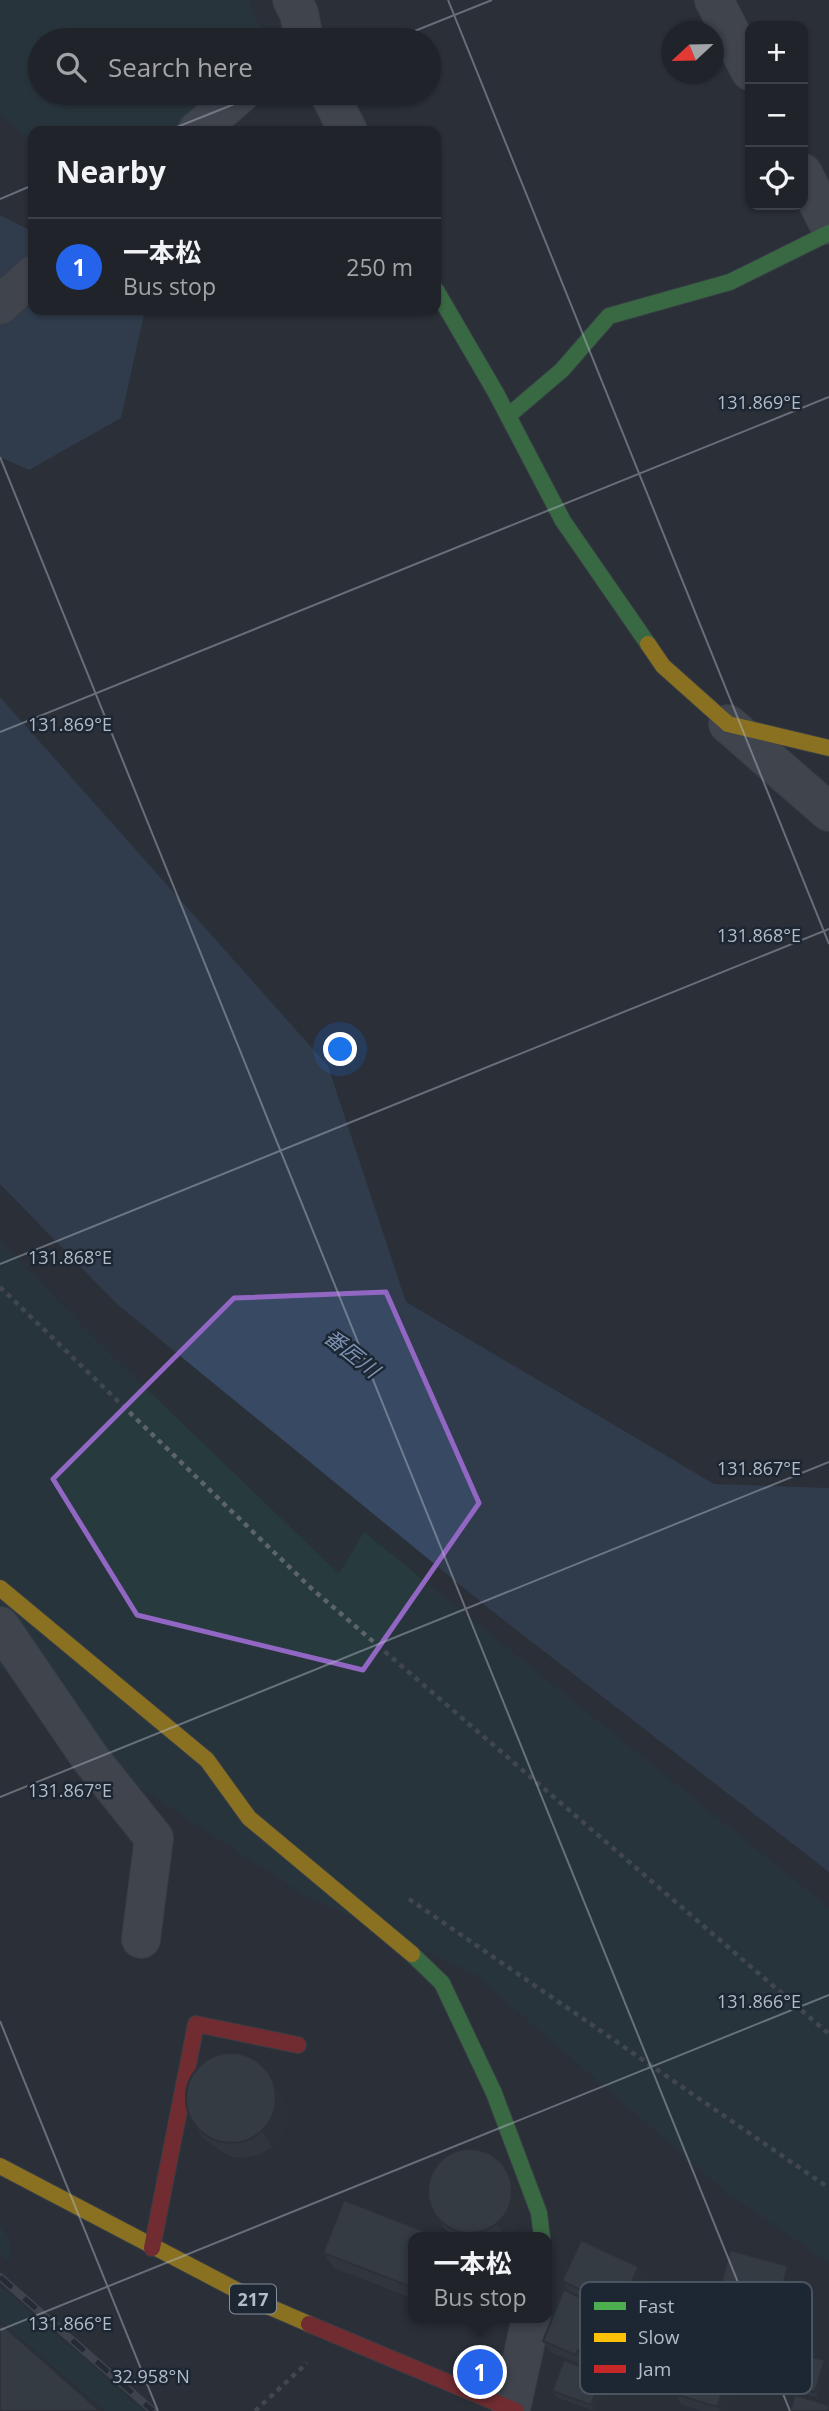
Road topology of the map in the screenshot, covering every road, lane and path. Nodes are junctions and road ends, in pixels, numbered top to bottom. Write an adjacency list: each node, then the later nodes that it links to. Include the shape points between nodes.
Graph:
1 (292, 0): 3 (street)
2 (714, 0): 4 (street)
3 (302, 28)
4 (745, 61)
5 (227, 105): 7 (street)
6 (335, 105): 8 (street)
7 (203, 126)
8 (346, 126)
9 (808, 183): 10 (street)
10 (829, 225)
11 (829, 233): 15 (main road, via 730,282 609,316 562,370)
12 (28, 279): 14 (street)
13 (441, 299): 15 (main road)
14 (0, 304)
15 (508, 416): 16 (main road, via 562,521 663,666)
16 (728, 724): 17 (main road); 18 (street)
17 (829, 748)
18 (829, 812)
19 (0, 1287): 24 (path, via 311,1588)
20 (0, 1588): 28 (main road, via 207,1760 249,1818 403,1945 442,1983 494,2093 539,2213)
21 (0, 1626): 23 (street, via 90,1758 154,1838)
22 (403, 1895): 27 (path)
23 (141, 1939)
24 (829, 2034)
25 (298, 2045): 29 (main road, via 197,2024)
26 (0, 2166): 29 (main road, 217)
27 (829, 2188)
28 (541, 2232)
29 (152, 2248): 32 (main road, 217, via 265,2305)
30 (530, 2323): 32 (street)
31 (310, 2360): 33 (path)
32 (514, 2410)
33 (255, 2411)

